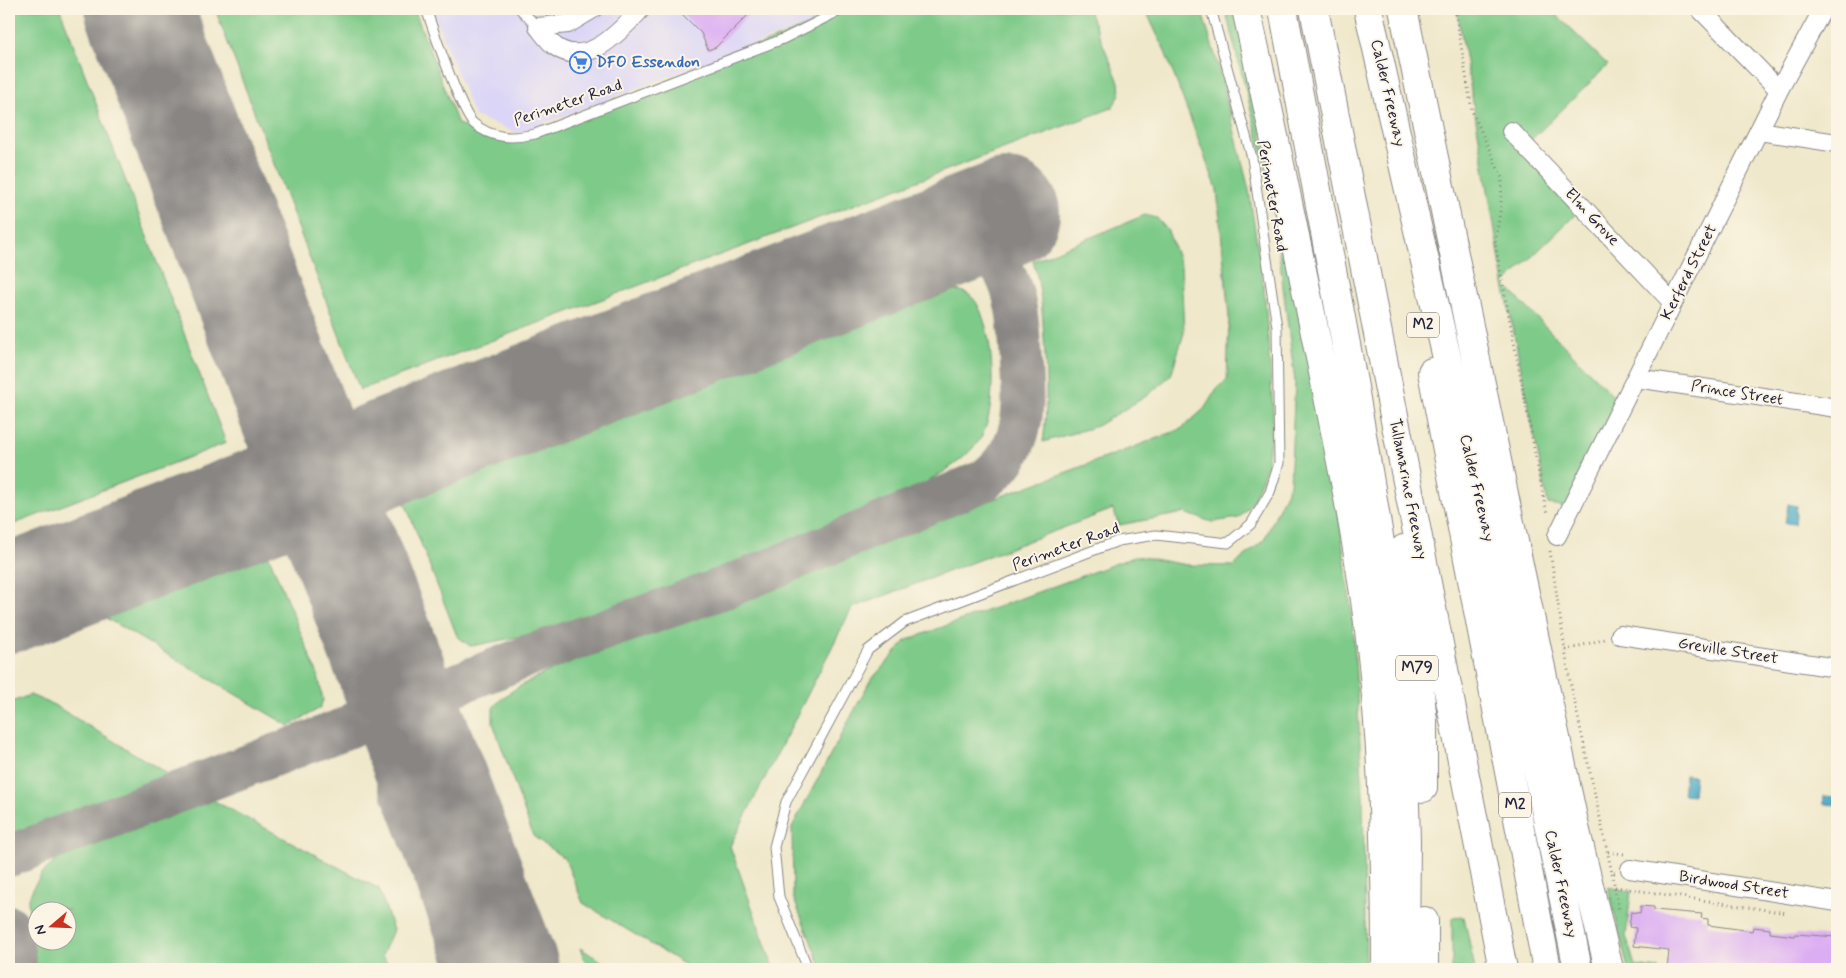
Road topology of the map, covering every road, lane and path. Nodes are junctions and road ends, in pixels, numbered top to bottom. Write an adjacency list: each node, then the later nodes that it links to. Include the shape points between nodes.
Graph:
1 (426, 9): 5 (lane, Perimeter Road, via 472,122 496,136 514,138 535,134 783,39)
2 (520, 9): 18 (lane)
3 (594, 9): 18 (street, via 568,24)
4 (642, 9): 18 (street, via 609,41 586,51 565,51 556,47)
5 (843, 9)
6 (1210, 9): 39 (lane, Perimeter Road, via 1252,158 1277,327 1278,463 1270,492 1251,524 1228,543 1156,535 1118,542 905,622 868,650 786,802 774,847 779,897)
7 (1246, 9): 27 (highway)
8 (1275, 9): 27 (highway)
9 (1283, 9): 41 (highway, via 1354,387 1393,620 1403,731)
10 (1314, 9): 24 (highway, Tullamarine Freeway / M2)
11 (1362, 9): 44 (highway, M2)
12 (1368, 9): 45 (highway, Calder Freeway, via 1510,637)
13 (1403, 9): 26 (highway)
14 (1420, 9): 26 (highway)
15 (1455, 9): 29 (path, via 1472,111 1502,178 1495,243 1545,505)
16 (1700, 9): 19 (street)
17 (1823, 9): 19 (street, Kerferd Street)
18 (538, 27)
19 (1779, 90): 21 (street, Kerferd Street)
20 (1511, 131): 23 (street, Elm Grove)
21 (1760, 131): 22 (street); 23 (street, Kerferd Street)
22 (1837, 142)
23 (1673, 303): 25 (street, Kerferd Street)
24 (1383, 369): 42 (highway, M79, via 1423,721); 43 (highway, Tullamarine Freeway / M2)
25 (1636, 378): 28 (street, Prince Street); 29 (street, Kerferd Street)
26 (1482, 386): 46 (highway, via 1575,827)
27 (1329, 399): 40 (highway, via 1352,522 1375,685 1385,864)
28 (1837, 408)
29 (1557, 536): 31 (path, via 1550,551)
30 (1620, 635): 31 (path); 32 (street, Greville Street)
31 (1565, 650): 34 (path)
32 (1837, 668)
33 (1630, 869): 34 (path); 36 (street, Birdwood Street)
34 (1612, 873): 35 (path)
35 (1615, 887): 37 (path); 38 (path)
36 (1837, 902)
37 (1789, 913)
38 (1620, 915)
39 (808, 969)
40 (1386, 969)
41 (1405, 969)
42 (1424, 969)
43 (1503, 969)
44 (1547, 969)
45 (1578, 969)
46 (1609, 969)

